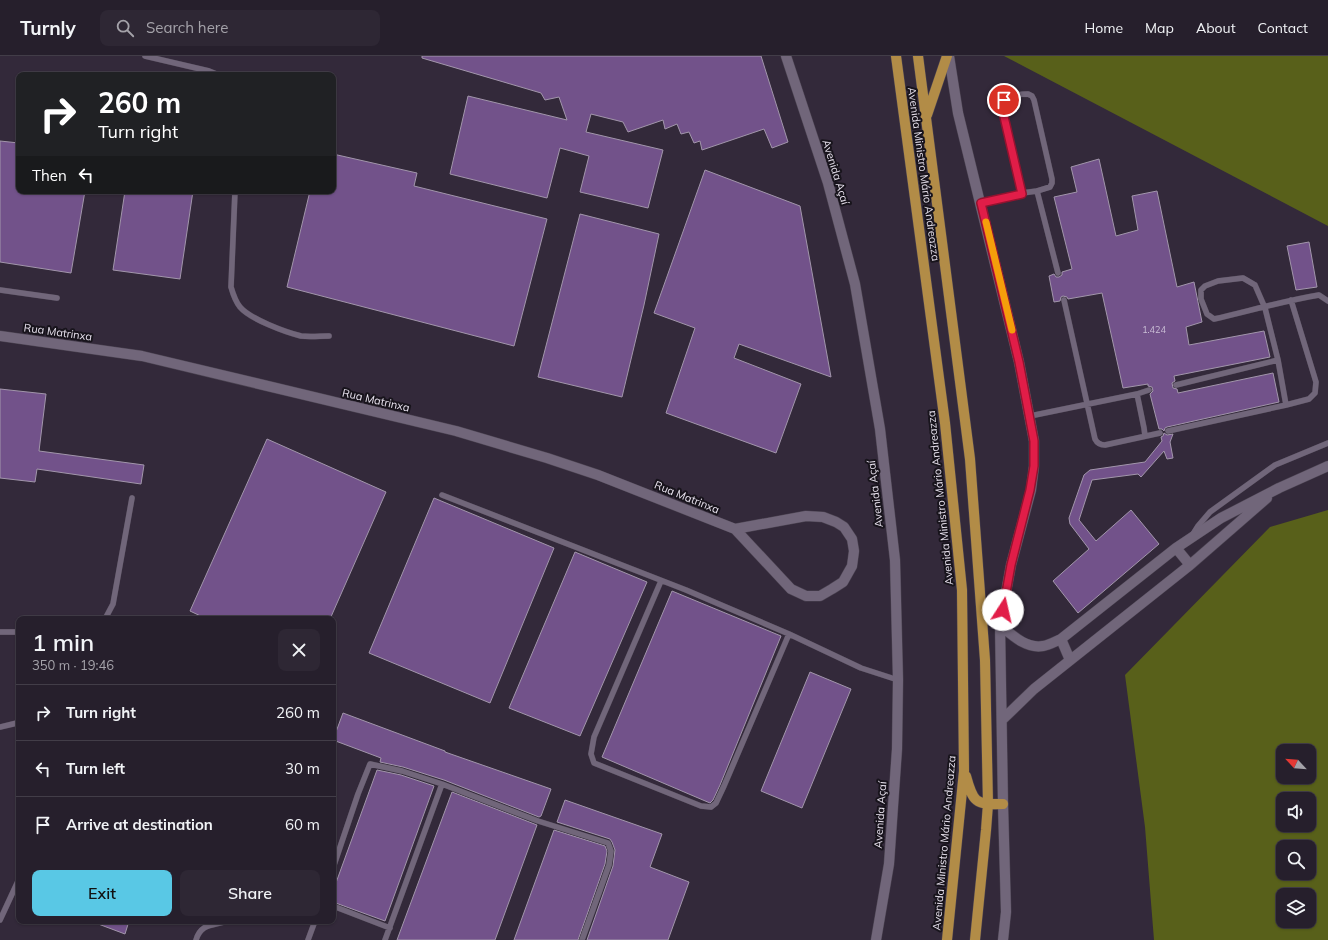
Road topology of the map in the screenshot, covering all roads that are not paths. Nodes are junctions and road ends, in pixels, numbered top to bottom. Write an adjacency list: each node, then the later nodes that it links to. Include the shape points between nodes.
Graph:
1 (145, 56): 6 (lane)
2 (786, 56): 48 (street, Avenida Açaí, via 828,183 855,284 880,429 894,552)
3 (896, 56): 52 (main road, Avenida Ministro Mário Andreazza, via 945,423 962,590)
4 (918, 56): 7 (main road, Avenida Ministro Mário Andreazza)
5 (948, 56): 7 (main road); 11 (street, via 958,113)
6 (212, 72)
7 (926, 116): 54 (main road, Avenida Ministro Mário Andreazza, via 970,459 985,660)
8 (1038, 191): 10 (lane); 10 (lane, via 1050,187 1052,179 1034,100 1032,96 1024,94 1004,100 1002,104); 12 (lane)
9 (235, 194): 20 (lane, via 231,287 241,307 250,315 281,330 303,336)
10 (1022, 194): 11 (lane)
11 (981, 203): 27 (street)
12 (1058, 273)
13 (0, 290): 14 (lane)
14 (57, 298)
15 (1064, 300): 25 (lane)
16 (1291, 300): 17 (lane, via 1319,295); 18 (lane); 26 (lane, via 1316,382 1315,393 1309,399)
17 (1328, 301)
18 (1265, 308): 18 (lane, via 1214,319 1206,314 1201,290 1218,282 1243,278 1256,285); 21 (lane)
19 (0, 336): 36 (street, Rua Matrinxa, via 142,356 456,431 598,474)
20 (329, 336)
21 (1278, 360): 22 (lane); 26 (lane)
22 (1176, 384)
23 (1149, 390): 24 (lane)
24 (1137, 394): 25 (lane); 30 (lane)
25 (1088, 403): 27 (lane); 30 (lane, via 1095,438 1100,445)
26 (1286, 405): 28 (lane)
27 (1030, 416): 42 (street, via 1034,466)
28 (1168, 431)
29 (1160, 433): 30 (lane)
30 (1144, 436)
31 (1328, 443): 37 (lane, via 1274,465 1210,512)
32 (1328, 466): 33 (street)
33 (1279, 488): 37 (street, via 1221,518); 39 (street)
34 (442, 495): 40 (lane)
35 (132, 498): 41 (lane, via 113,604)
36 (735, 529): 36 (street, Rua Matrinxa, via 791,589 806,596 820,596 843,582 852,566 852,539 844,527 823,517 806,516)
37 (1191, 538): 38 (street)
38 (1176, 548): 39 (street); 46 (street)
39 (1190, 564): 47 (street)
40 (661, 581): 45 (lane); 45 (lane, via 594,737 591,754 594,763 701,806 712,807 724,786)
41 (107, 616)
42 (1000, 625): 46 (street, via 1021,642 1033,646 1043,646); 49 (street)
43 (0, 632): 44 (lane)
44 (16, 632)
45 (789, 634): 48 (lane, via 861,668)
46 (1061, 639): 47 (street)
47 (1070, 660): 49 (street, via 1034,689)
48 (898, 680): 67 (street, Avenida Açaí, via 897,749 889,864)
49 (1002, 720): 55 (street)
50 (16, 723): 51 (lane)
51 (0, 727)
52 (964, 771): 54 (main road, via 974,798); 68 (main road, Avenida Ministro Mário Andreazza)
53 (442, 784): 56 (lane, via 370,764); 62 (lane); 66 (lane, via 538,821 608,843 611,851 609,865)
54 (988, 804): 55 (main road); 69 (main road, Avenida Ministro Mário Andreazza)
55 (1003, 804): 70 (street, via 1006,912)
56 (336, 859)
57 (16, 885): 59 (lane)
58 (336, 907): 62 (lane)
59 (0, 920)
60 (216, 924): 63 (lane, via 204,927)
61 (314, 924): 64 (lane)
62 (390, 928): 65 (lane)
63 (196, 940)
64 (308, 940)
65 (385, 940)
66 (582, 940)
67 (876, 940)
68 (947, 940)
69 (975, 940)
70 (1003, 940)

